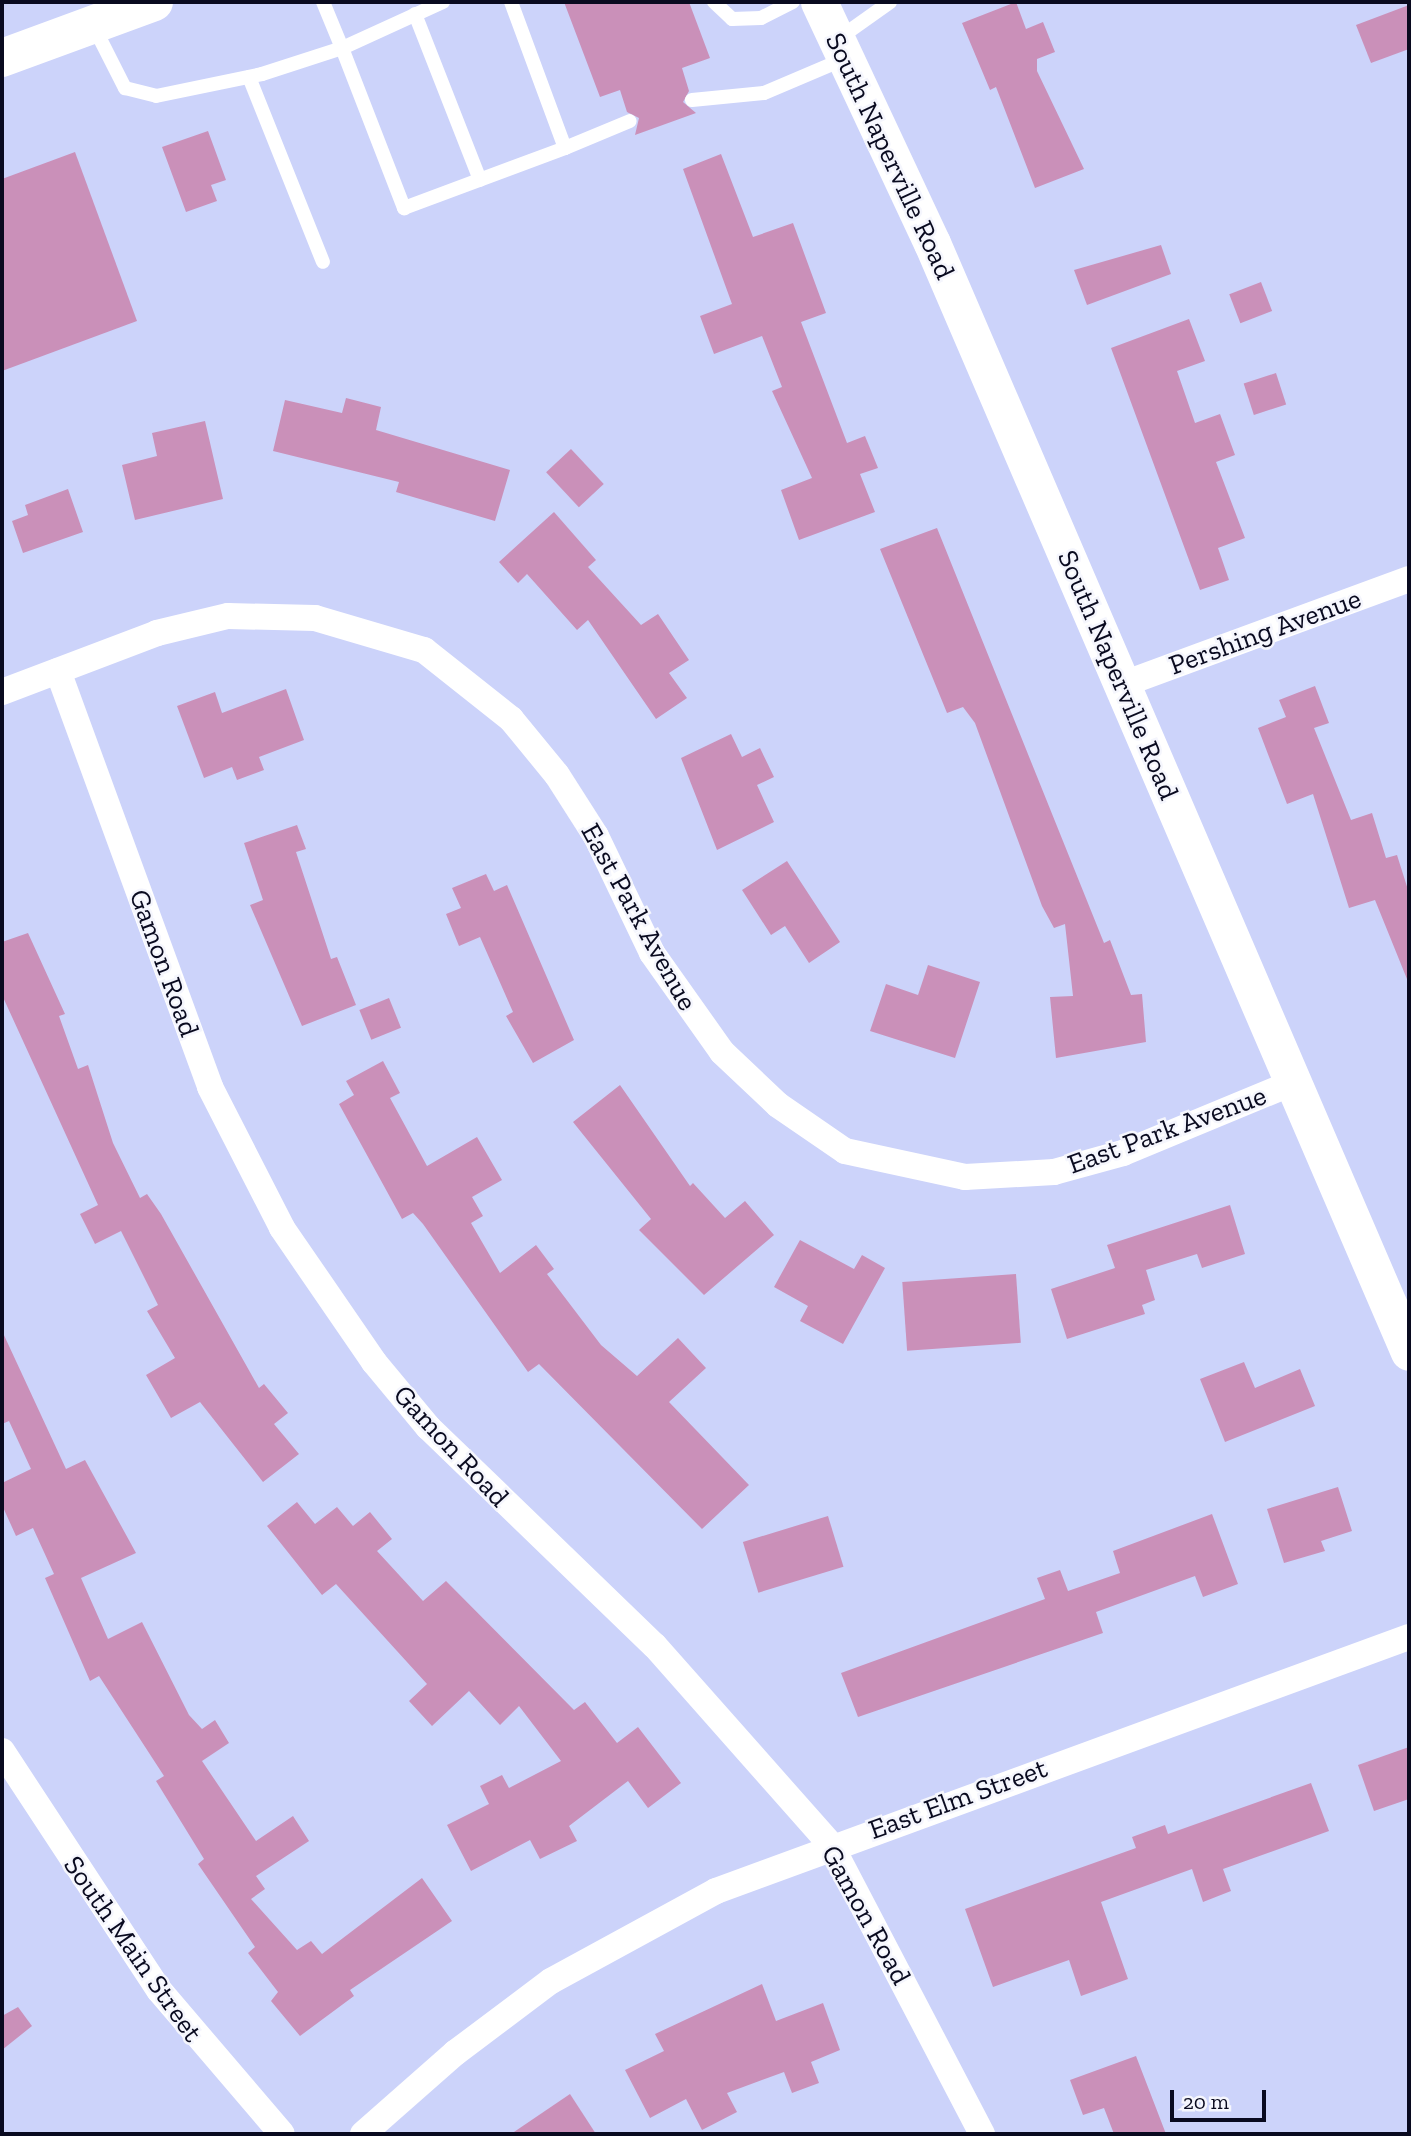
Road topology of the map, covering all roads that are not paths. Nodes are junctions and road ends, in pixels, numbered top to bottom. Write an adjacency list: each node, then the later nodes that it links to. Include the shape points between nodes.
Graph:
1 (324, 2): 11 (lane)
2 (443, 2): 9 (lane)
3 (511, 2): 17 (lane)
4 (714, 2): 5 (lane, via 732,19 761,18)
5 (793, 2)
6 (819, 2): 12 (main road, South Naperville Road)
7 (890, 2): 12 (lane)
8 (145, 4): 10 (main road)
9 (415, 14): 11 (lane); 18 (lane)
10 (93, 24): 13 (main road); 14 (lane, via 125,88 156,96)
11 (342, 48): 14 (lane); 18 (lane, via 404,208)
12 (841, 50): 15 (lane, via 764,93); 22 (main road, South Naperville Road, via 932,243)
13 (2, 58)
14 (249, 77): 19 (lane)
15 (692, 100)
16 (630, 121): 17 (lane)
17 (565, 148): 18 (lane)
18 (480, 180)
19 (323, 262)
20 (1409, 579): 22 (street, Pershing Avenue)
21 (58, 671): 23 (street, East Park Avenue); 24 (street, East Park Avenue, via 157,633 228,616 315,618 424,650 511,719 557,775 596,836 652,953 722,1052 778,1105 845,1151 965,1177 1054,1172 1122,1153); 28 (street, Gamon Road, via 210,1087 256,1182 319,1286 428,1427 656,1646)
22 (1121, 685): 24 (main road, South Naperville Road)
23 (2, 692)
24 (1294, 1082): 25 (main road, South Naperville Road)
25 (1409, 1352)
26 (1409, 1637): 28 (street, East Elm Street)
27 (2, 1751): 29 (street, South Main Street, via 159,1990)
28 (831, 1845): 30 (street, East Elm Street, via 706,1896 562,1975 455,2053); 31 (street, Gamon Road)
29 (282, 2134)
30 (363, 2134)
31 (982, 2134)

